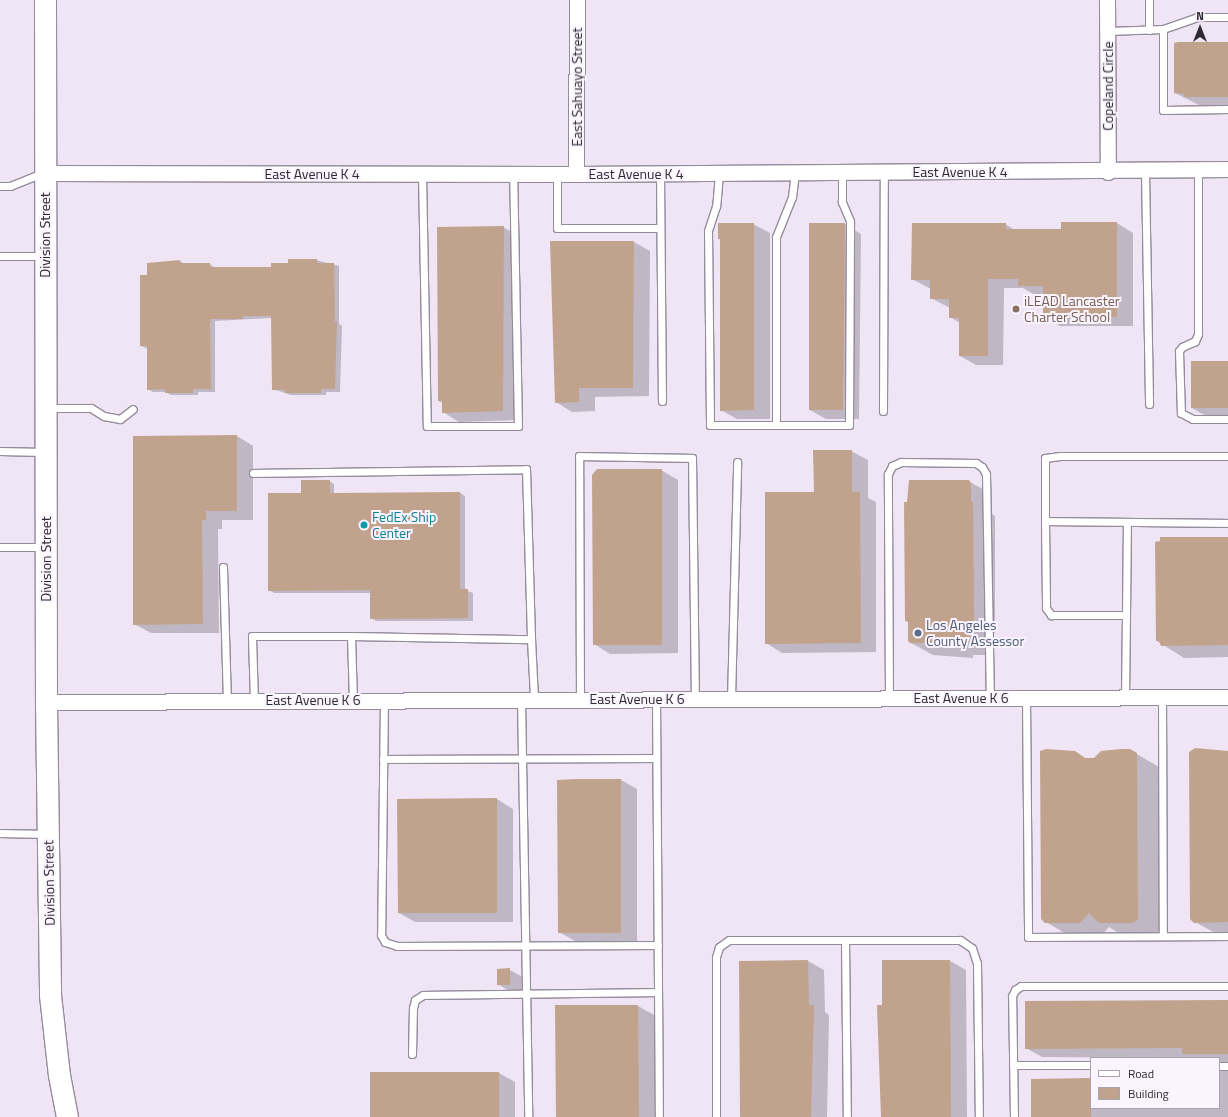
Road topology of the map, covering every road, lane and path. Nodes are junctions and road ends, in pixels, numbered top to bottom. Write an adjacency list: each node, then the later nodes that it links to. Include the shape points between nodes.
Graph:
1 (44, 0): 14 (main road, Division Street)
2 (577, 0): 21 (street, East Sahuayo Street)
3 (1108, 0): 8 (street, Copeland Circle)
4 (1149, 0): 7 (lane)
5 (1228, 17): 6 (lane, via 1197,17)
6 (1164, 29): 7 (lane); 9 (lane, via 1164,110)
7 (1149, 30): 8 (lane)
8 (1108, 31): 13 (street, Copeland Circle)
9 (1228, 109)
10 (1228, 169): 11 (street, East Avenue K 4)
11 (1198, 170): 12 (street, East Avenue K 4); 33 (lane, via 1198,334 1196,341 1179,351 1181,413 1193,420)
12 (1145, 171): 13 (street, East Avenue K 4); 29 (lane)
13 (1108, 172): 17 (street, East Avenue K 4)
14 (44, 173): 18 (street, East Avenue K 4); 24 (lane, via 10,186); 27 (main road, Division Street)
15 (795, 173): 16 (street, East Avenue K 4); 23 (street, East Avenue K 4); 34 (lane, via 792,197 776,237)
16 (842, 173): 17 (street, East Avenue K 4); 34 (lane, via 842,202 850,221 849,425)
17 (884, 173): 32 (lane)
18 (422, 174): 19 (street, East Avenue K 4); 19 (lane, via 427,426 518,426)
19 (513, 174): 20 (street, East Avenue K 4)
20 (557, 174): 21 (street, East Avenue K 4); 25 (lane, via 557,228)
21 (576, 174): 22 (street, East Avenue K 4)
22 (660, 174): 23 (street, East Avenue K 4); 25 (lane)
23 (719, 174): 34 (lane, via 716,206 708,231 710,425)
24 (0, 186)
25 (660, 228): 28 (lane)
26 (0, 256): 27 (lane)
27 (45, 256): 30 (main road, Division Street)
28 (662, 401)
29 (1149, 404)
30 (45, 408): 31 (lane, via 91,408 104,416 120,419); 36 (main road, Division Street)
31 (133, 409)
32 (883, 410)
33 (1228, 419)
34 (776, 425)
35 (0, 451): 36 (lane)
36 (45, 452): 44 (main road, Division Street)
37 (1228, 456): 40 (lane, via 1045,458)
38 (737, 462): 57 (lane)
39 (253, 473): 48 (lane, via 526,469)
40 (1045, 521): 41 (lane); 46 (lane, via 1046,608 1051,614)
41 (1127, 522): 42 (lane); 46 (lane)
42 (1228, 523)
43 (0, 547): 44 (lane)
44 (46, 547): 64 (main road, Division Street)
45 (223, 567): 62 (lane)
46 (1126, 614): 49 (lane)
47 (351, 636): 48 (lane); 58 (lane); 63 (lane, via 252,636)
48 (531, 638): 60 (lane)
49 (1125, 697): 50 (street, East Avenue K 6); 54 (street, East Avenue K 6)
50 (1162, 697): 51 (street, East Avenue K 6); 70 (lane)
51 (1228, 697)
52 (889, 698): 53 (street, East Avenue K 6); 53 (lane, via 888,474 892,466 901,462 976,462 986,474); 57 (street, East Avenue K 6)
53 (990, 698): 54 (street, East Avenue K 6)
54 (1026, 698): 70 (lane, via 1028,937)
55 (656, 699): 56 (street, East Avenue K 6); 61 (street, East Avenue K 6); 65 (lane)
56 (695, 699): 57 (street, East Avenue K 6); 61 (lane, via 692,458 579,456)
57 (731, 699)
58 (353, 700): 59 (street, East Avenue K 6); 63 (street, East Avenue K 6)
59 (384, 700): 60 (street, East Avenue K 6); 66 (lane)
60 (527, 700): 61 (street, East Avenue K 6); 67 (lane)
61 (580, 700)
62 (227, 701): 63 (street, East Avenue K 6); 64 (street, East Avenue K 6)
63 (254, 701)
64 (46, 702): 69 (main road, Division Street)
65 (656, 758): 67 (lane); 74 (lane)
66 (383, 759): 67 (lane); 73 (lane, via 381,935 385,942 397,946)
67 (522, 760): 73 (lane)
68 (0, 833): 69 (lane)
69 (48, 834): 81 (main road, Division Street, via 50,995 59,1075)
70 (1163, 936): 71 (lane)
71 (1228, 936)
72 (846, 940): 84 (lane, via 729,940 719,946 716,957); 85 (lane); 86 (lane, via 960,940 972,948 977,963)
73 (525, 944): 74 (lane); 76 (lane)
74 (658, 945): 77 (lane)
75 (1228, 986): 79 (lane, via 1021,986 1012,996)
76 (526, 992): 77 (lane); 78 (lane, via 423,995 415,1000 413,1008); 82 (lane)
77 (658, 992): 83 (lane)
78 (412, 1054)
79 (1013, 1065): 80 (lane); 87 (lane)
80 (1090, 1065)
81 (67, 1117)
82 (528, 1117)
83 (659, 1117)
84 (716, 1117)
85 (846, 1117)
86 (979, 1117)
87 (1014, 1117)

